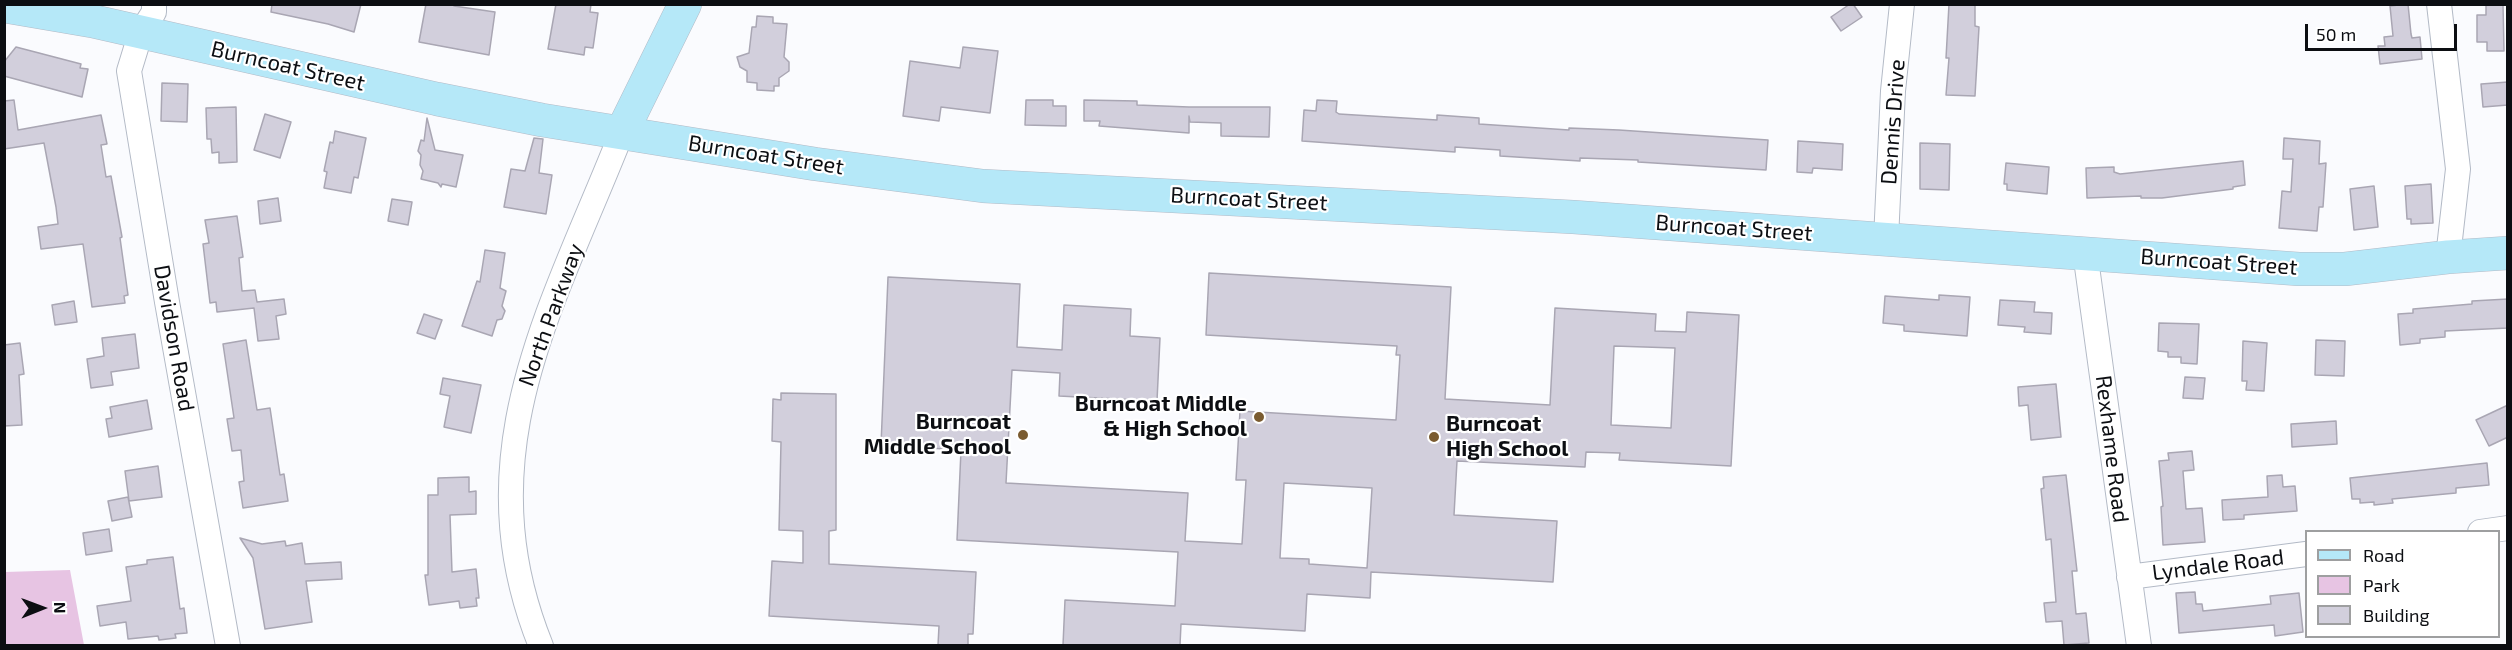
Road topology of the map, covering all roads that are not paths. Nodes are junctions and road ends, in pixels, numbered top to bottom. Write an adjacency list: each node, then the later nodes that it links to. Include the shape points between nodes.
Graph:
1 (685, 4): 6 (main road)
2 (1902, 4): 7 (street, Dennis Drive, via 1893,92)
3 (2439, 4): 10 (street, via 2458,169)
4 (4, 6): 5 (main road, Burncoat Street)
5 (147, 18): 6 (main road, Burncoat Street, via 437,99); 15 (street, Davidson Road, via 129,71)
6 (622, 132): 7 (main road, Burncoat Street, via 814,164 983,186 1573,217); 16 (street, North Parkway, via 536,346 520,401 513,445 513,550)
7 (1886, 239): 8 (main road, Burncoat Street)
8 (2085, 252): 10 (main road, Burncoat Street, via 2299,269 2344,269); 14 (street, Rexhame Road)
9 (2508, 253): 10 (main road, Burncoat Street)
10 (2448, 257)
11 (2508, 528): 12 (street)
12 (2489, 530)
13 (2305, 554): 14 (street, Lyndale Road)
14 (2129, 577): 17 (street, Rexhame Road)
15 (228, 645)
16 (541, 645)
17 (2139, 645)

